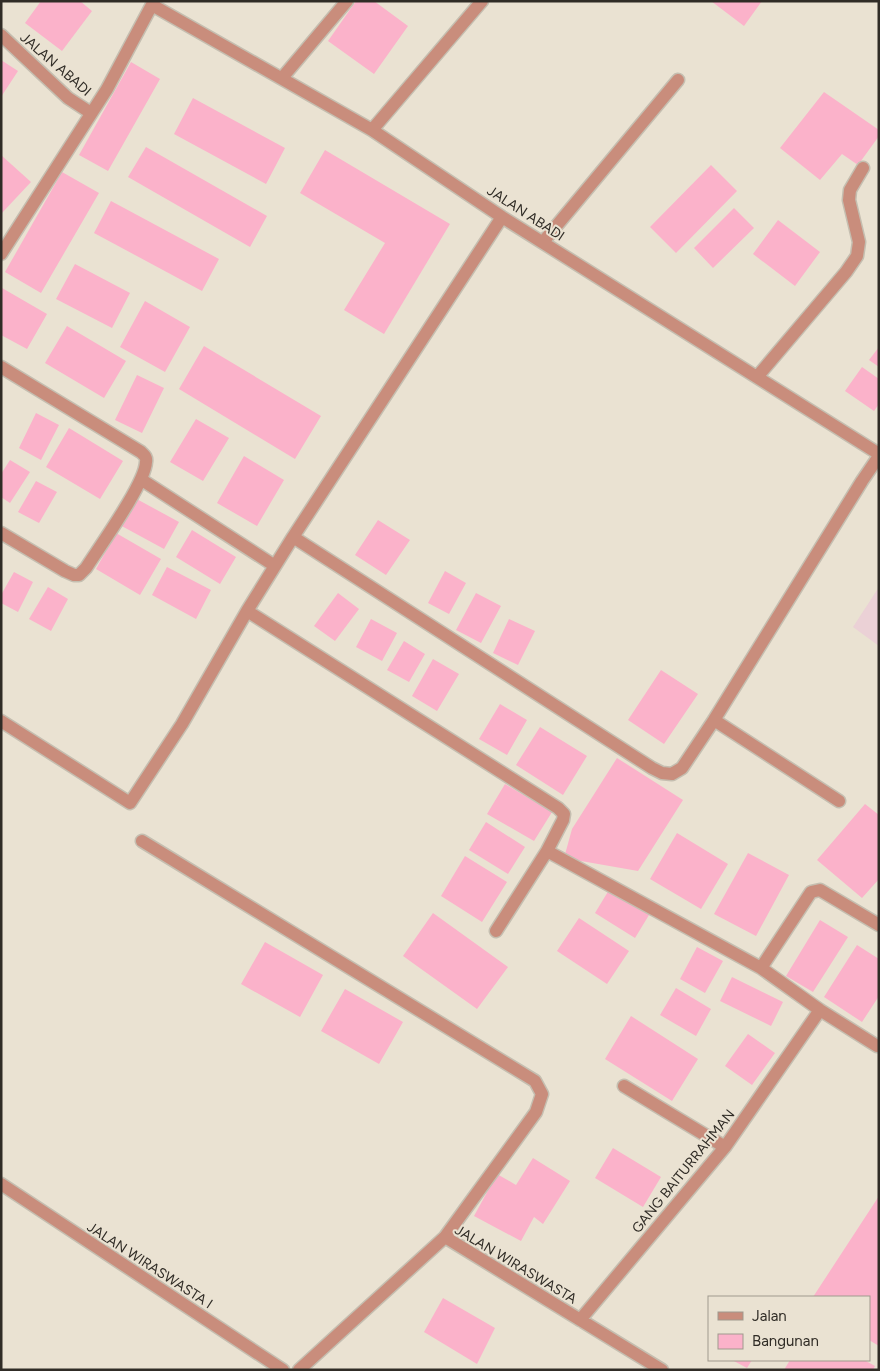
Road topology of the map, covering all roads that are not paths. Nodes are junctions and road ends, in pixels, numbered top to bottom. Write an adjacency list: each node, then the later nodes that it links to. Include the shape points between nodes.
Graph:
1 (347, 1): 5 (street)
2 (482, 1): 8 (street)
3 (153, 3): 5 (street, JALAN ABADI, via 187,26); 7 (street)
4 (1, 35): 7 (street, JALAN ABADI, via 68,98)
5 (282, 78): 8 (street, JALAN ABADI)
6 (678, 80): 11 (street)
7 (91, 113): 12 (street)
8 (372, 130): 10 (street, JALAN ABADI)
9 (863, 168): 14 (street, via 850,190 849,200 859,242 857,256)
10 (502, 216): 11 (street, JALAN ABADI); 18 (street)
11 (543, 242): 14 (street, JALAN ABADI)
12 (1, 254)
13 (1, 367): 16 (street, via 141,452 146,461)
14 (757, 377): 15 (street, JALAN ABADI)
15 (879, 455): 21 (street)
16 (142, 480): 17 (street, via 79,575 65,571); 19 (street)
17 (1, 533)
18 (293, 537): 19 (street); 21 (street, via 662,773 672,774 682,768)
19 (275, 566): 20 (street)
20 (247, 611): 22 (street, via 182,724 130,803); 25 (street, via 558,808 564,814 563,820)
21 (714, 720): 23 (street)
22 (1, 721)
23 (839, 800)
24 (142, 841): 34 (street, via 535,1081 542,1094 536,1112)
25 (547, 851): 27 (street); 28 (street)
26 (879, 925): 28 (street, via 815,890)
27 (496, 931)
28 (761, 968): 29 (street)
29 (820, 1010): 30 (street); 32 (street, GANG BAITURRAHMAN)
30 (877, 1046)
31 (624, 1086): 32 (street)
32 (725, 1147): 35 (street, GANG BAITURRAHMAN)
33 (1, 1184): 36 (street, JALAN WIRASWASTA I)
34 (445, 1237): 35 (street, JALAN WIRASWASTA); 37 (street, JALAN WIRASWASTA)
35 (580, 1320): 38 (street, JALAN WIRASWASTA)
36 (283, 1370)
37 (300, 1370)
38 (662, 1370)

